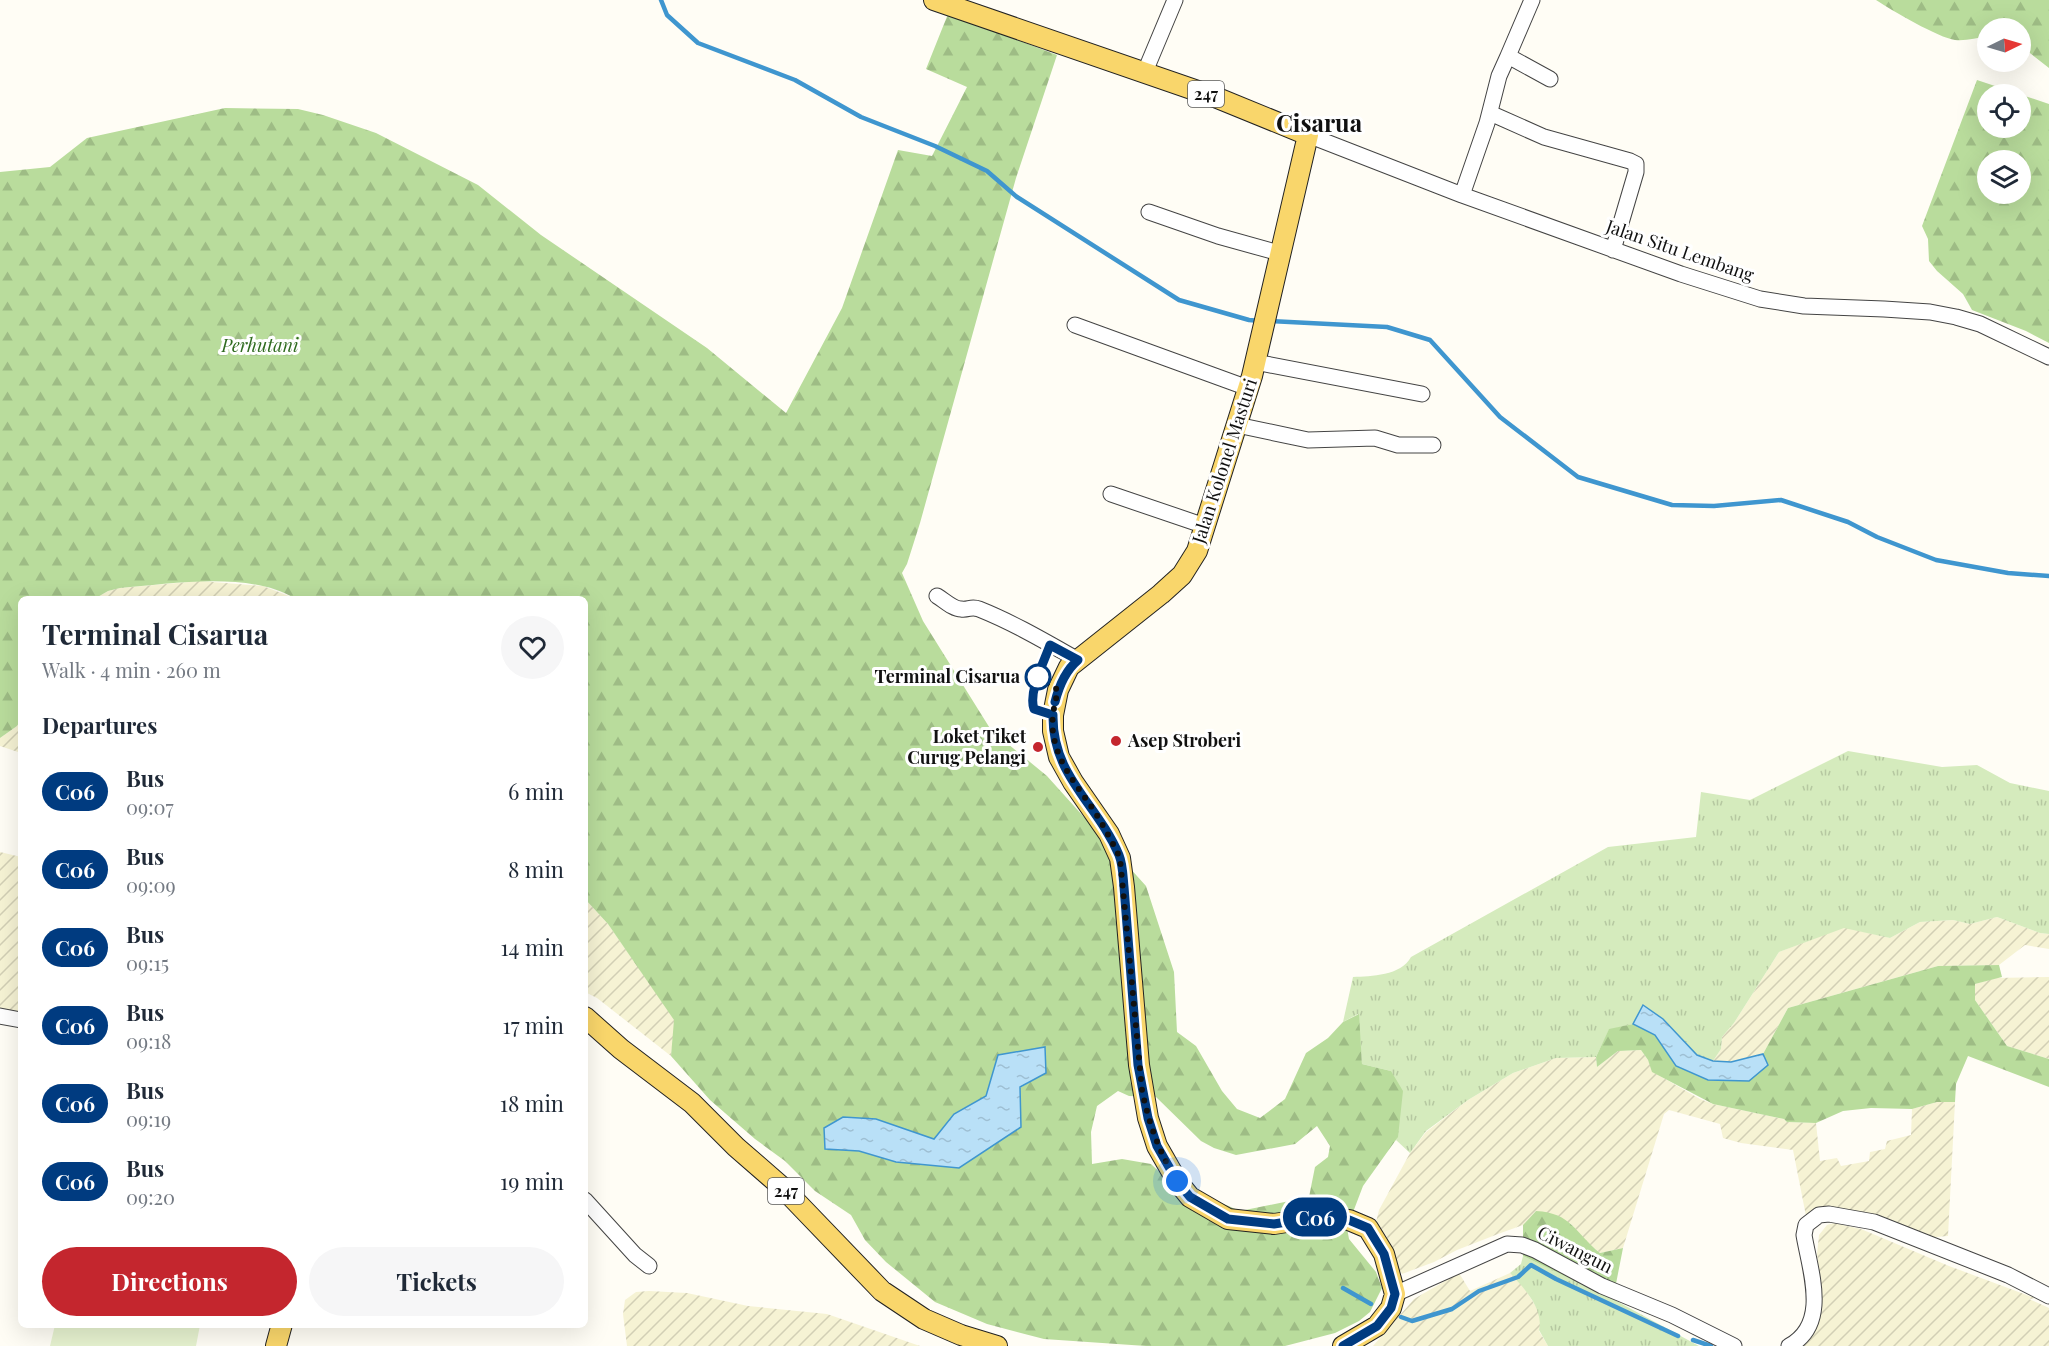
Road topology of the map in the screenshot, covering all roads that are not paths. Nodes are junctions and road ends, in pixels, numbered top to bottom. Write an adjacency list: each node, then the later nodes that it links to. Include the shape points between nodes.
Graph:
1 (1174, 0): 5 (street)
2 (1532, 0): 4 (street)
3 (937, 1): 5 (main road, 247)
4 (1508, 56): 6 (street); 7 (street)
5 (1144, 74): 8 (main road, 247, via 1215,97)
6 (1550, 79)
7 (1490, 112): 9 (street); 11 (street, via 1545,137 1636,164)
8 (1308, 135): 9 (street, Jalan Situ Lembang); 12 (main road, Jalan Kolonel Masturi)
9 (1462, 195): 11 (street, Jalan Situ Lembang)
10 (1149, 212): 12 (street)
11 (1613, 250): 14 (street, Jalan Situ Lembang, via 1760,299 1956,317 1980,324)
12 (1279, 253): 15 (main road, Jalan Kolonel Masturi)
13 (1075, 325): 16 (street)
14 (2049, 357)
15 (1256, 362): 16 (main road, Jalan Kolonel Masturi); 17 (street)
16 (1248, 388): 18 (main road, Jalan Kolonel Masturi)
17 (1422, 394)
18 (1237, 425): 19 (street, via 1308,440 1375,438 1398,445); 21 (main road, Jalan Kolonel Masturi)
19 (1433, 446)
20 (1111, 494): 21 (street)
21 (1205, 526): 23 (main road, Jalan Kolonel Masturi, via 1197,551 1182,575)
22 (937, 596): 23 (street, via 962,609 976,608 1004,620)
23 (1078, 660): 29 (main road, Jalan Kolonel Masturi, via 1069,668 1058,690 1053,731 1059,757 1120,858 1138,1065 1157,1146 1190,1197 1228,1219 1274,1224 1325,1216 1368,1228 1384,1254)
24 (0, 1016): 25 (street)
25 (18, 1019)
26 (588, 1020): 33 (main road, 247, via 692,1103 782,1187 882,1291 924,1319)
27 (588, 1203): 28 (street)
28 (649, 1266)
29 (1395, 1294): 34 (main road, via 1391,1308 1377,1326); 35 (street, Ciwangun, via 1507,1244 1522,1245)
30 (2049, 1296): 36 (street, via 2008,1275 1874,1222 1819,1215 1806,1225 1804,1235 1815,1310 1800,1340)
31 (281, 1328): 32 (main road)
32 (276, 1346)
33 (997, 1346)
34 (1343, 1346)
35 (1734, 1346)
36 (1789, 1346)

